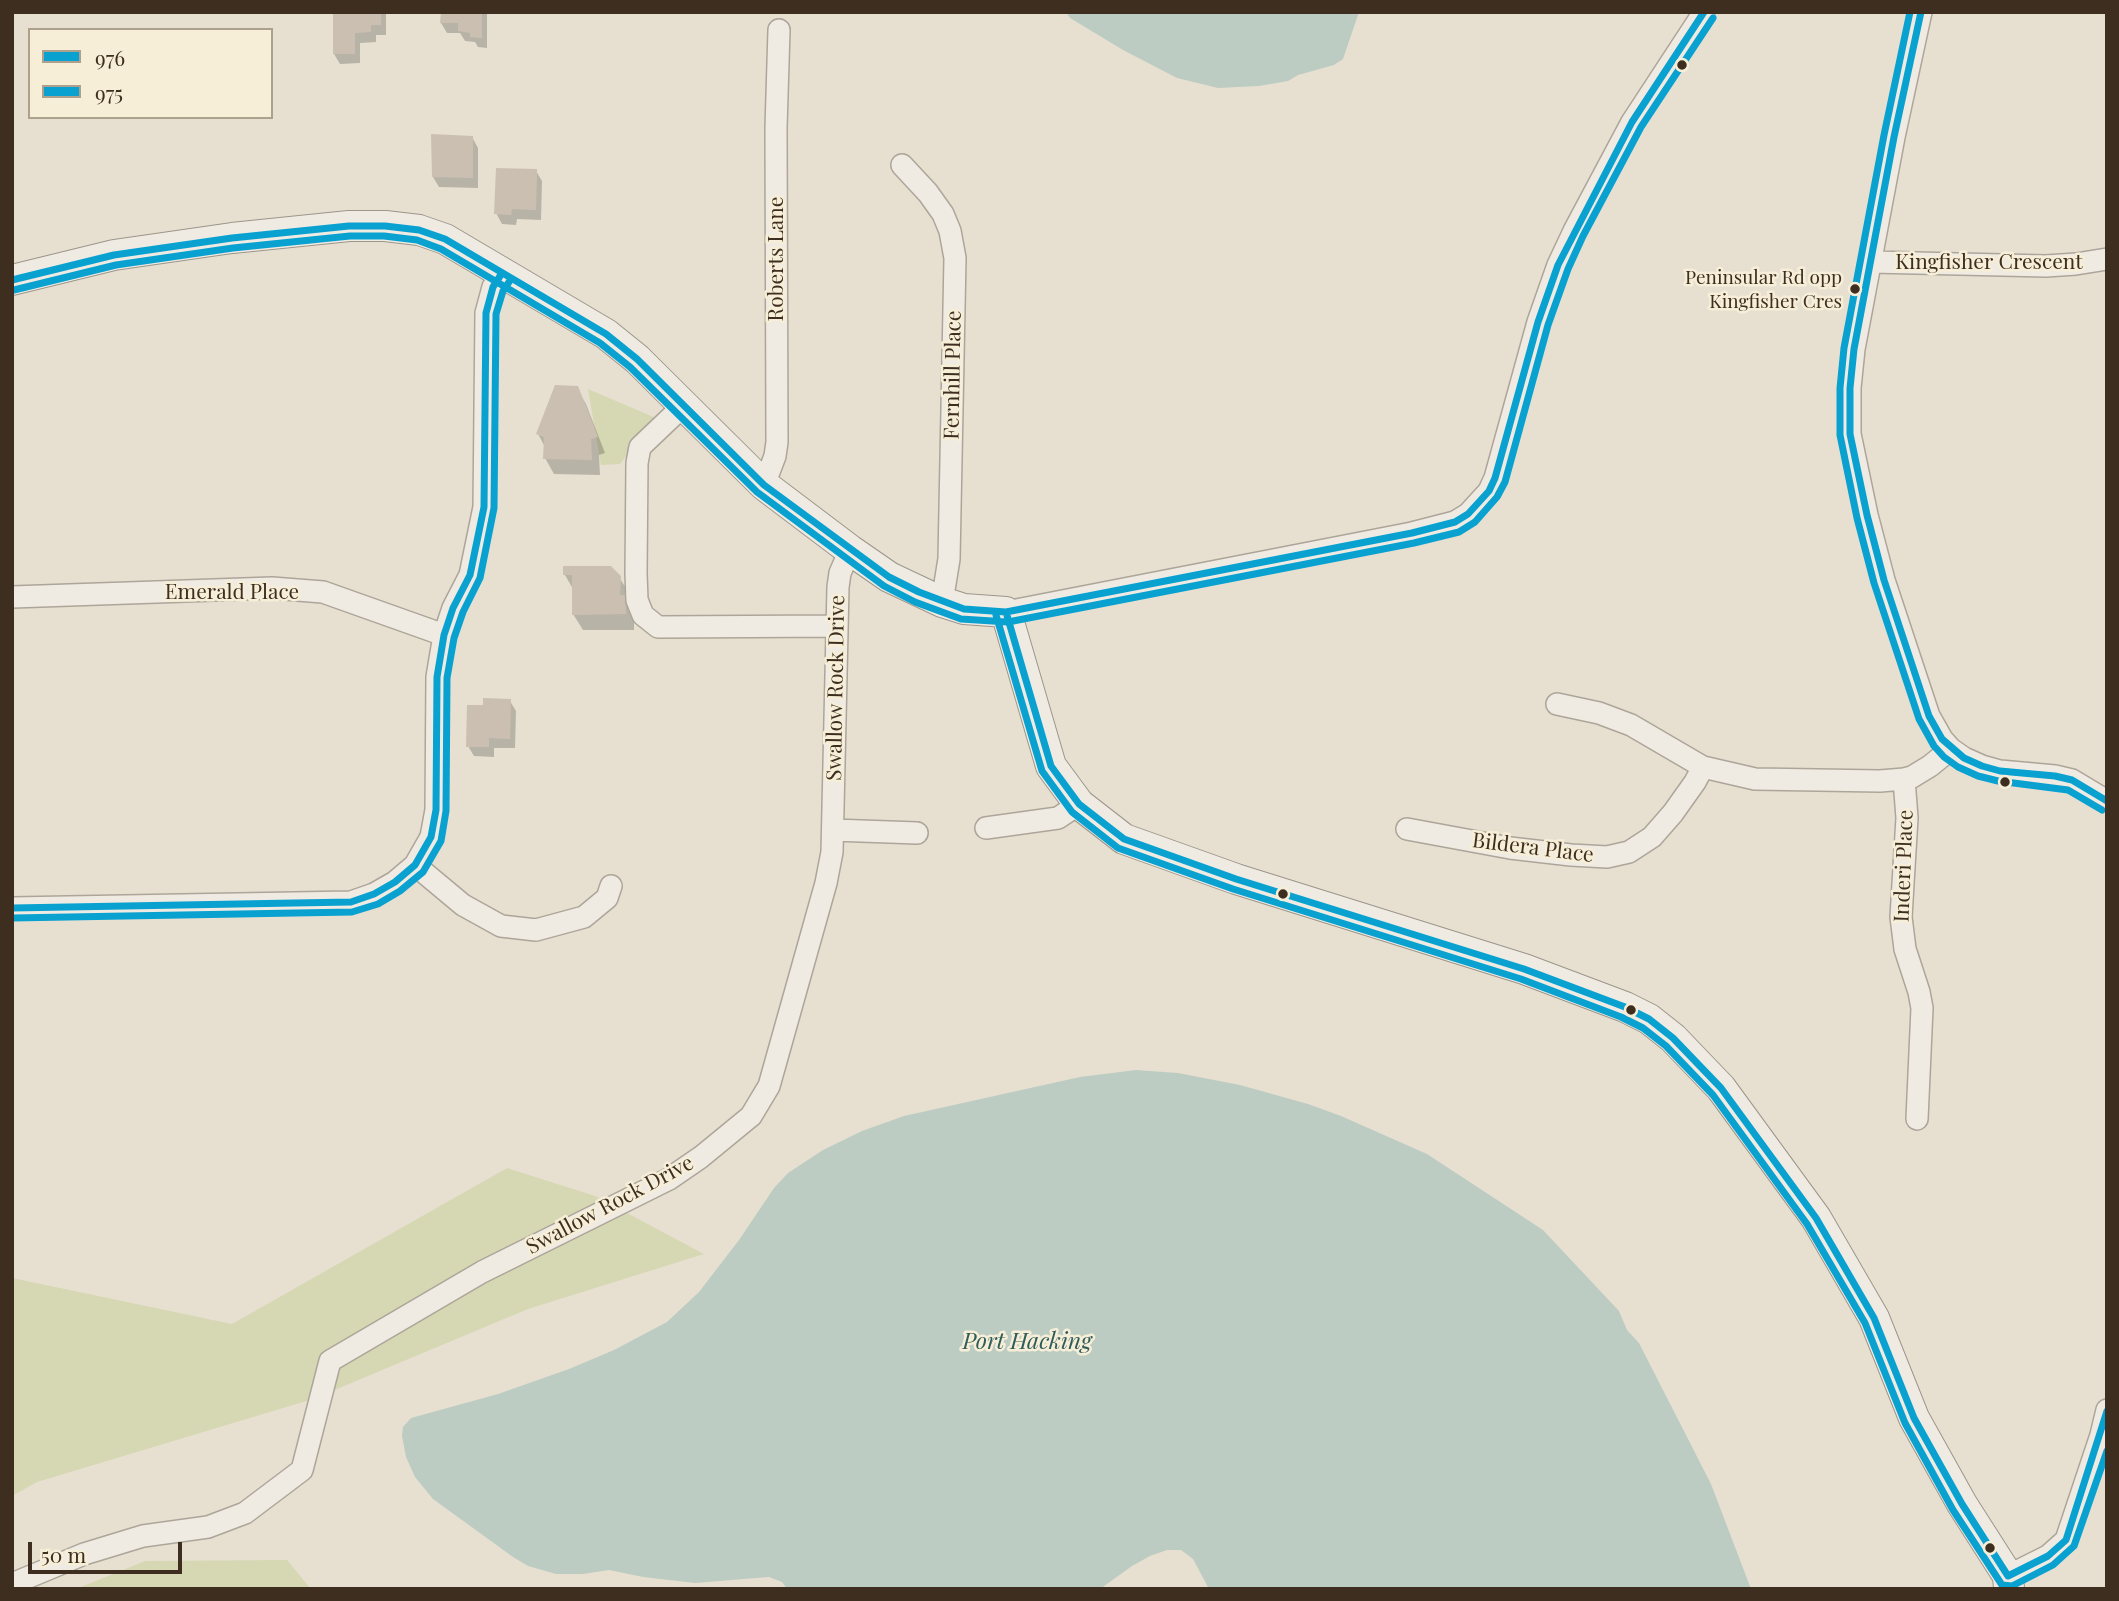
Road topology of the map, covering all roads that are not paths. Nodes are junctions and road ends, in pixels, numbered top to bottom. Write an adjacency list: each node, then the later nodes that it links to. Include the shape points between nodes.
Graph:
1 (1704, 12): 14 (street, via 1632,122 1558,265 1495,478 1468,514 1412,533)
2 (1921, 12): 6 (street)
3 (779, 30): 10 (street, Roberts Lane, via 777,442)
4 (902, 165): 13 (street, Fernhill Place, via 943,214 955,258 949,559)
5 (2107, 258): 6 (street, Kingfisher Crescent, via 2046,265)
6 (1872, 262): 18 (street, via 1850,388 1853,459 1884,580 1929,716)
7 (502, 273): 8 (street, via 444,239 419,230 349,226 114,255); 9 (street, via 606,334); 16 (street, via 486,313 484,507 470,575)
8 (12, 279)
9 (682, 407): 10 (street); 15 (street, via 640,447 636,573 643,615 658,627)
10 (764, 485): 11 (street)
11 (850, 550): 13 (street, via 889,577); 15 (street, Swallow Rock Drive, via 840,573)
12 (12, 597): 16 (street, Emerald Place, via 272,588 323,592)
13 (942, 602): 14 (street, via 964,609)
14 (1006, 612): 22 (street, via 1051,766)
15 (837, 626): 25 (street, Swallow Rock Drive)
16 (444, 635): 27 (street, via 437,677 436,810 431,838)
17 (1557, 704): 19 (street, via 1631,725)
18 (1951, 749): 20 (street); 21 (street, via 1991,768 2072,780)
19 (1703, 767): 20 (street, via 1755,779); 24 (street, Bildera Place, via 1652,837 1629,852 1607,857 1510,848)
20 (1904, 779): 30 (street, Inderi Place, via 1907,818 1902,927 1922,1008)
21 (2107, 801)
22 (1079, 804): 23 (street, via 1058,818); 32 (street, via 1124,839 1524,969 1625,1007 1673,1038 1721,1088 1816,1218 1874,1318 1914,1418)
23 (986, 828)
24 (1407, 829)
25 (833, 830): 26 (street); 33 (street, Swallow Rock Drive, via 826,883 769,1086 751,1116 669,1179 482,1272 330,1361 302,1470 245,1513 208,1527 143,1536 84,1553)
26 (918, 833)
27 (415, 865): 28 (street, via 463,905 501,926 536,930 584,917 607,898); 29 (street, via 395,882 351,902)
28 (611, 886)
29 (12, 908)
30 (1917, 1119)
31 (2107, 1410): 32 (street, via 2066,1539)
32 (2008, 1583)
33 (12, 1584)

